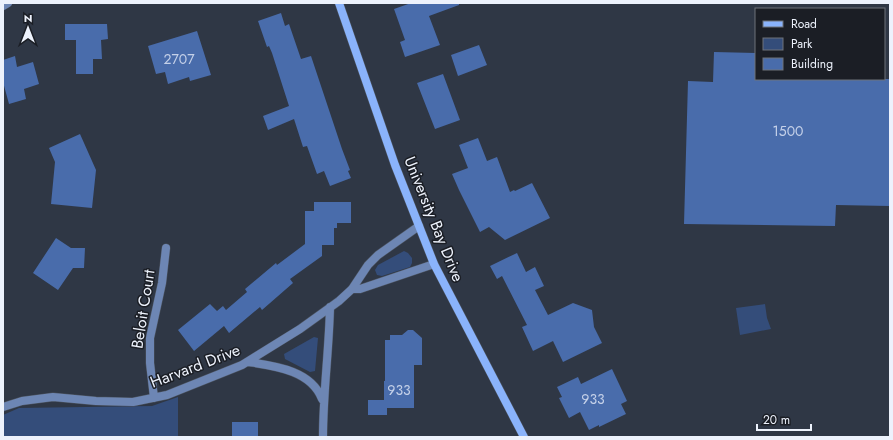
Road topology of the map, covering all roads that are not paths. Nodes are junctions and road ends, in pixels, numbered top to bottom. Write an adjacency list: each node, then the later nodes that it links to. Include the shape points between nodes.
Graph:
1 (8, 3): 3 (street)
2 (339, 3): 4 (street, University Bay Drive)
3 (3, 6)
4 (419, 226): 6 (street, University Bay Drive); 7 (street, Harvard Drive, via 378,255)
5 (166, 248): 10 (street, Beloit Court, via 162,282 150,338)
6 (434, 264): 7 (street, Harvard Drive, via 360,289); 14 (street, University Bay Drive)
7 (352, 289): 8 (street, Harvard Drive)
8 (330, 307): 9 (street, Harvard Drive); 11 (street)
9 (248, 362): 10 (street, Harvard Drive); 11 (street, via 286,369 299,375 317,388)
10 (154, 398): 12 (street, Harvard Drive, via 133,402 53,397 22,401)
11 (323, 401): 13 (street)
12 (3, 407)
13 (323, 437)
14 (524, 437)

